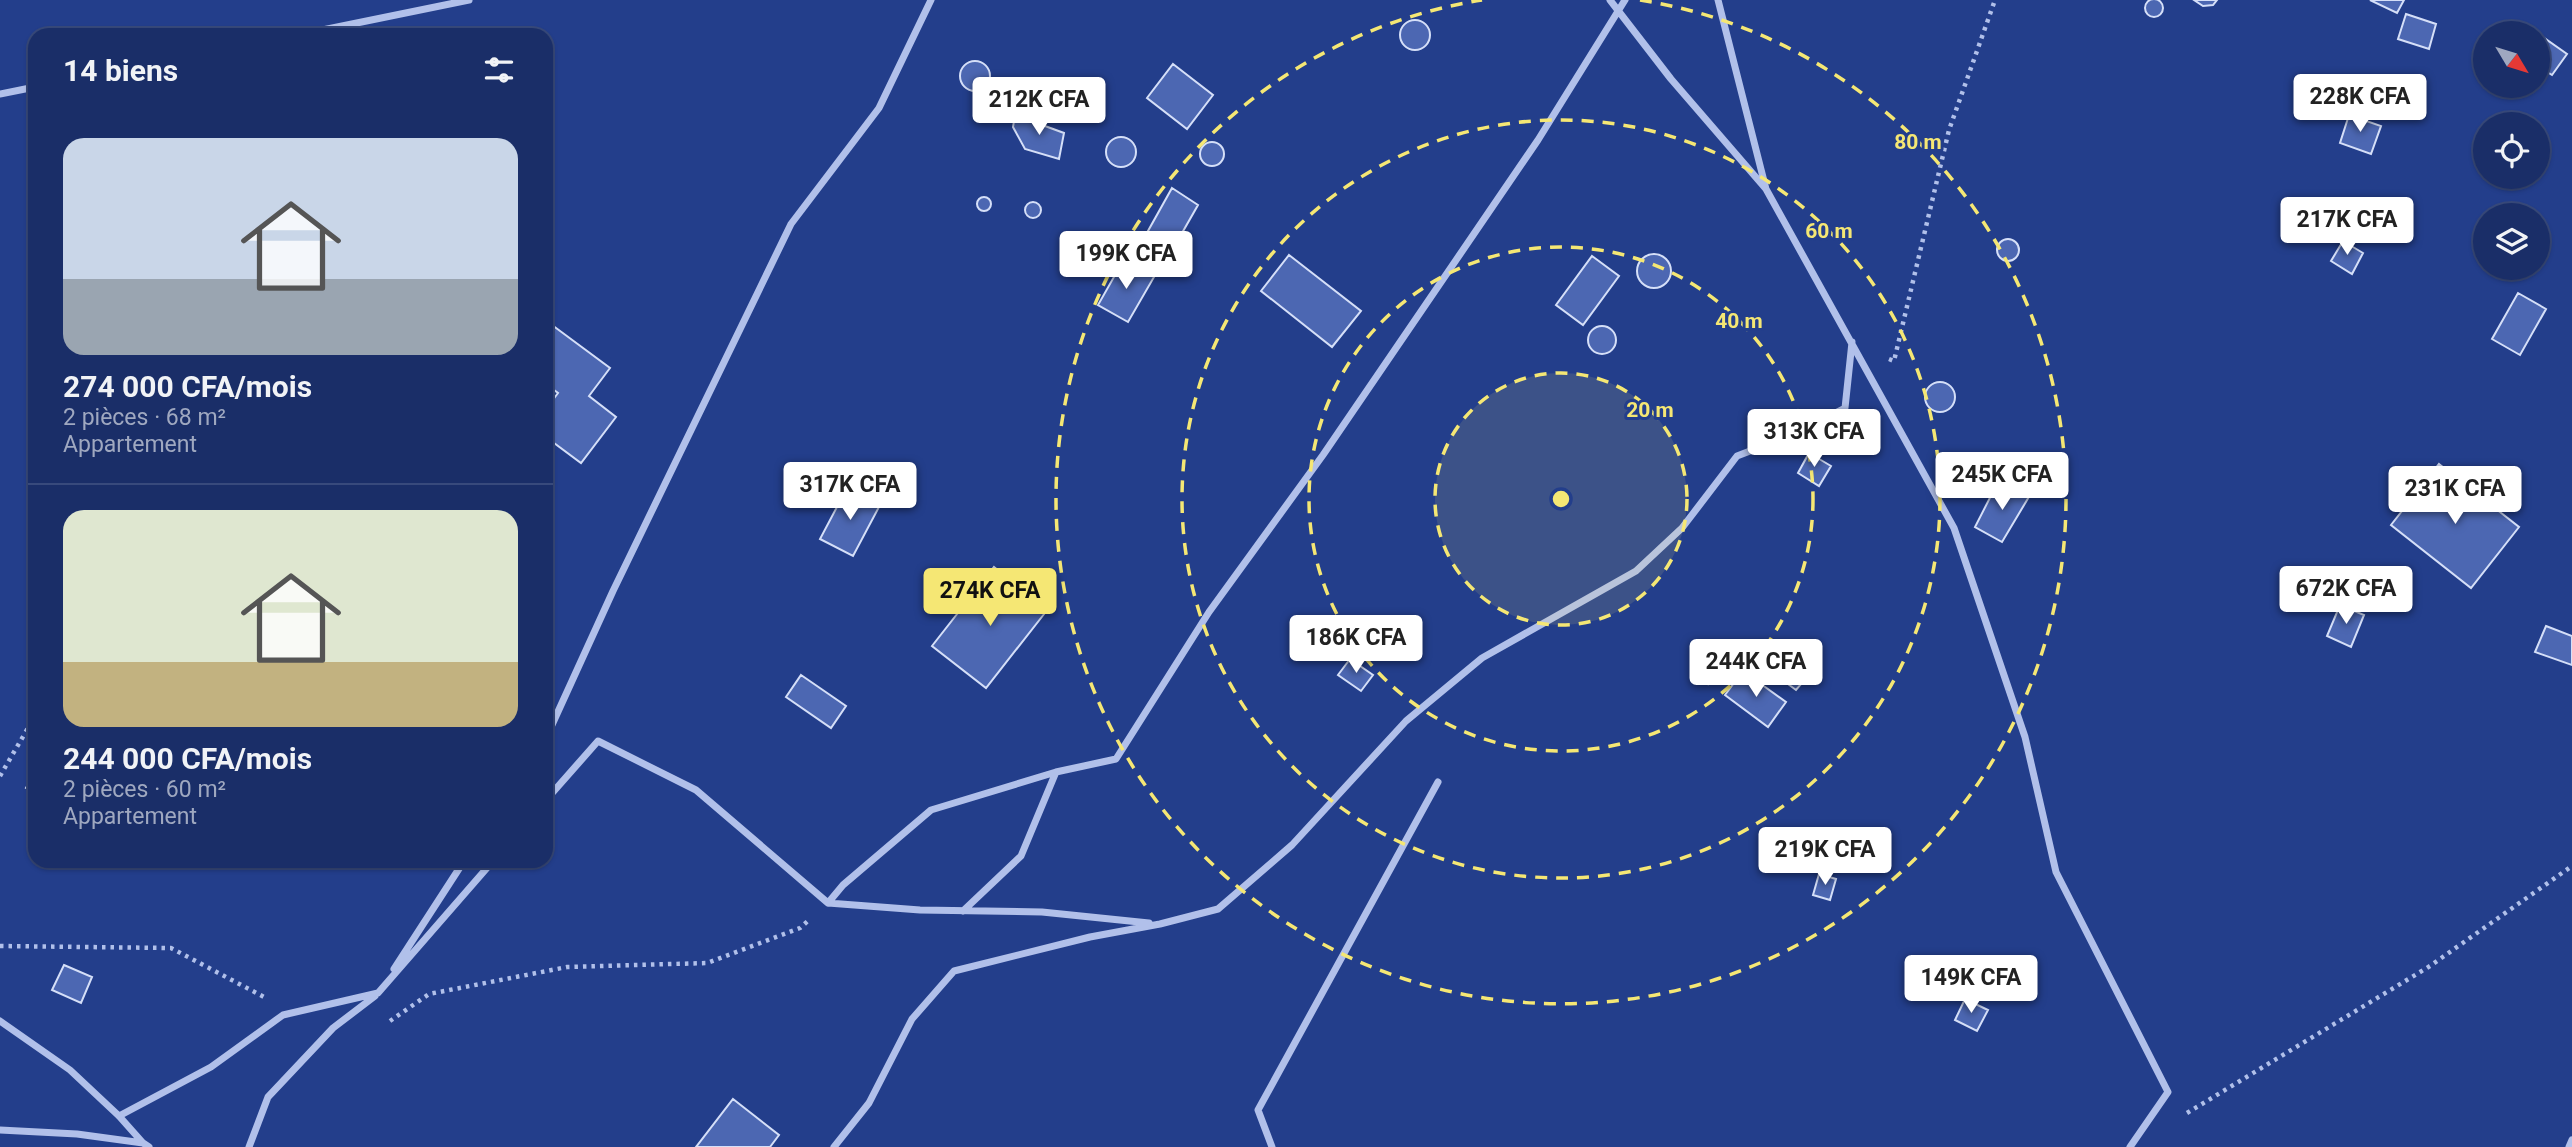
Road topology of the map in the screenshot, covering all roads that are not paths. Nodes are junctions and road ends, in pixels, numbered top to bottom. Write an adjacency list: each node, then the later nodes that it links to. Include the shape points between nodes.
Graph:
1 (469, 0): 7 (street)
2 (931, 0): 12 (street, via 878,108 791,224)
3 (1610, 0): 6 (street)
4 (1625, 0): 6 (street)
5 (1718, 0): 10 (street)
6 (1618, 12): 10 (street); 13 (street, via 1538,140 1323,455 1209,612 1116,759)
7 (332, 28)
8 (28, 88): 9 (street)
9 (0, 94)
10 (1766, 189): 11 (street)
11 (1852, 342): 20 (street, via 1845,408 1737,456 1682,528 1636,571 1482,658 1406,721 1292,845 1218,909); 30 (street, via 1954,528 2025,737 2056,872 2168,1091)
12 (553, 722)
13 (1056, 772): 18 (street, via 931,810); 19 (street, via 1021,856)
14 (1438, 782): 29 (street, via 1258,1110)
15 (553, 792): 18 (street, via 598,741 696,790)
16 (459, 868): 21 (street)
17 (487, 868): 21 (street)
18 (828, 903): 19 (street)
19 (962, 911): 20 (street, via 1042,912)
20 (1160, 925): 28 (street, via 1090,937 954,971 912,1019 869,1103)
21 (378, 993): 23 (street, via 283,1015 211,1067); 27 (street, via 333,1028 268,1097)
22 (0, 1021): 23 (street, via 70,1070)
23 (119, 1116): 26 (street)
24 (0, 1130): 26 (street, via 77,1134)
25 (2572, 1140): 31 (street)
26 (146, 1145)
27 (249, 1147)
28 (834, 1147)
29 (1272, 1147)
30 (2130, 1147)
31 (2569, 1147)

